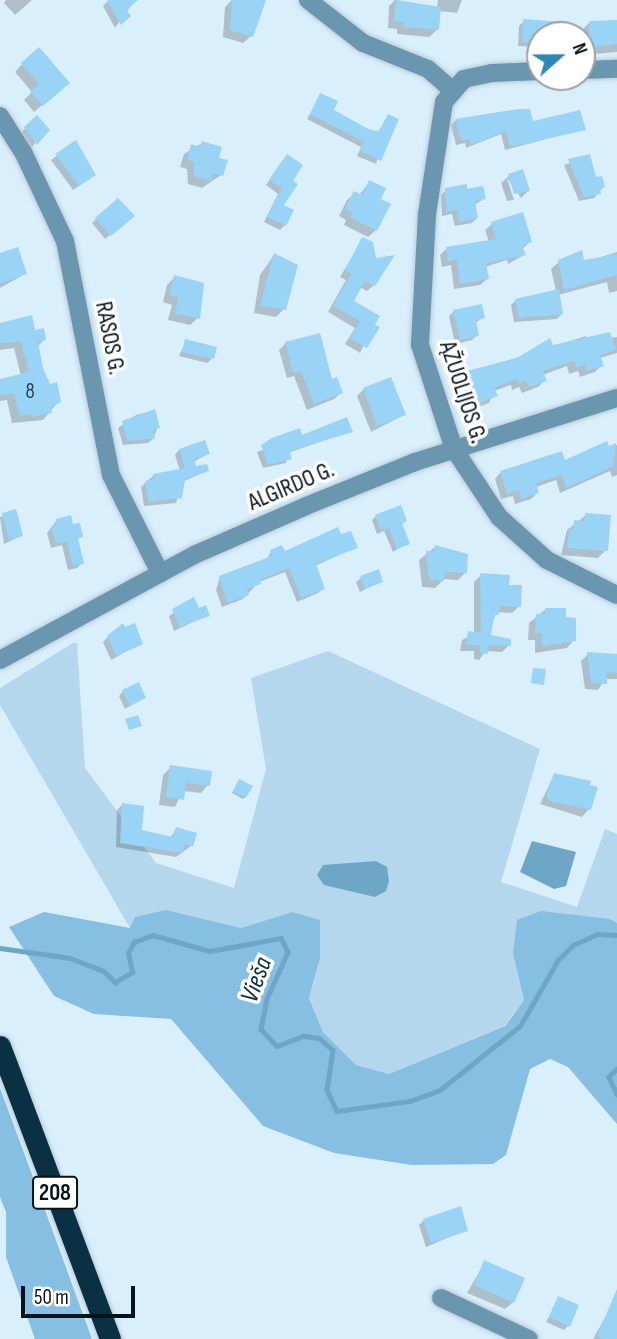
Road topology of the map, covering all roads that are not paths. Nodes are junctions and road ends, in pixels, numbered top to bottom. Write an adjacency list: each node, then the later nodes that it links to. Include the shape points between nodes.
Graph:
1 (308, 0): 5 (street, via 363,43 428,69)
2 (617, 69): 3 (street)
3 (596, 70)
4 (526, 72): 5 (street, via 477,75)
5 (451, 89): 8 (street, ĄŽUOLIJOS G., via 434,143 420,333 424,365)
6 (0, 116): 9 (street, RASOS G., via 24,154 65,241 111,475)
7 (617, 398): 8 (street, ALGIRDO G.)
8 (454, 449): 9 (street, ALGIRDO G., via 306,506); 10 (street, ĄŽUOLIJOS G., via 491,507 523,540 576,578)
9 (160, 573): 11 (street, ALGIRDO G.)
10 (617, 595)
11 (0, 660)
12 (0, 1046): 14 (highway, 208)
13 (441, 1298): 15 (street)
14 (110, 1339)
15 (529, 1339)

